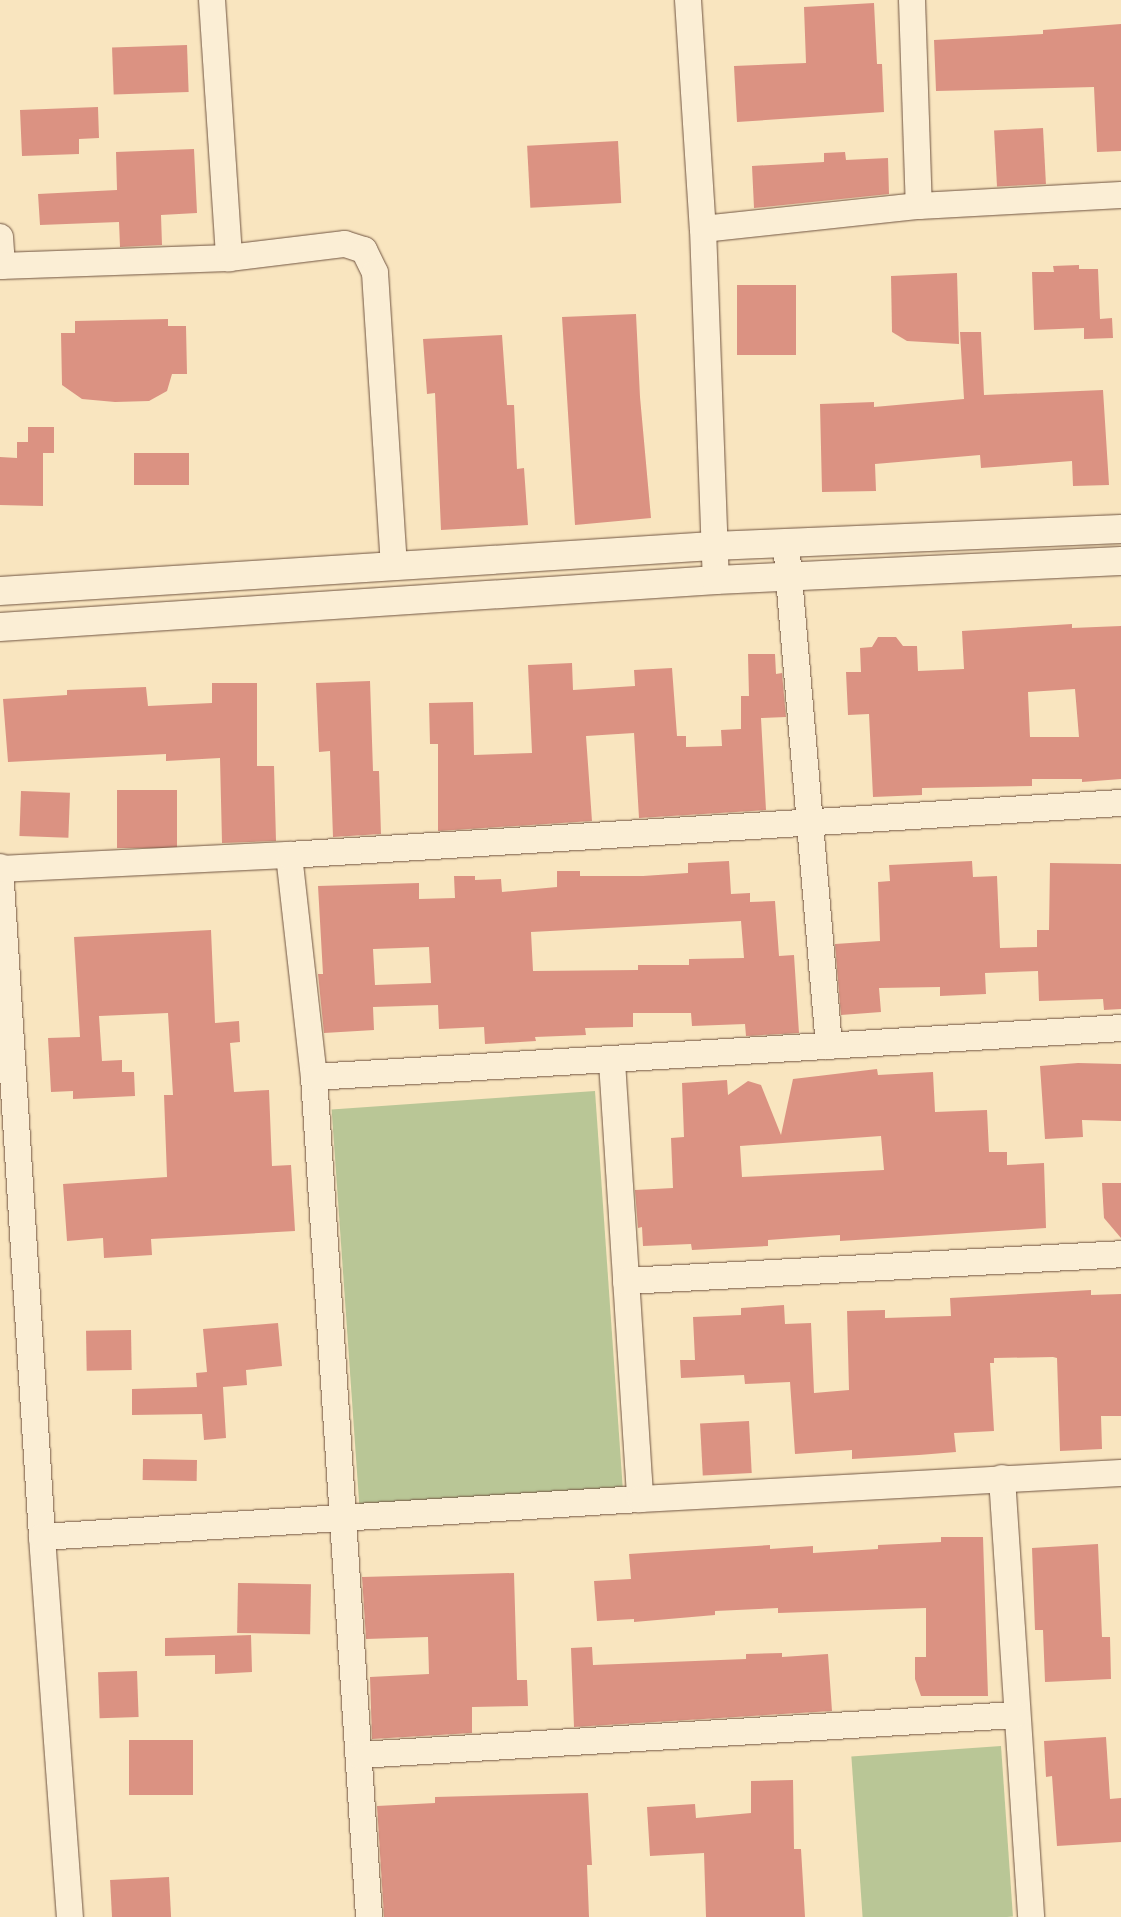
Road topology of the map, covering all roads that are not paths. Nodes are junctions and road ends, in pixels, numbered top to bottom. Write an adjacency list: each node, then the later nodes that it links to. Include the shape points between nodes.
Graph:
1 (212, 0): 8 (street)
2 (688, 0): 6 (street)
3 (912, 0): 5 (street)
4 (1121, 195): 5 (street)
5 (919, 206): 6 (street)
6 (703, 229): 12 (street)
7 (0, 237): 9 (street)
8 (229, 258): 9 (street); 14 (street, via 345,244 364,250 372,261)
9 (1, 266)
10 (1121, 529): 11 (street)
11 (786, 543): 12 (street); 15 (street)
12 (714, 546): 14 (street); 16 (street)
13 (1121, 561): 15 (street)
14 (394, 565): 17 (street)
15 (790, 578): 16 (street); 20 (street)
16 (716, 580): 18 (street)
17 (0, 591)
18 (0, 627)
19 (1121, 803): 20 (street)
20 (810, 821): 21 (street); 24 (street)
21 (289, 855): 22 (street); 26 (street)
22 (0, 868): 33 (street)
23 (1121, 1028): 24 (street)
24 (829, 1046): 25 (street)
25 (612, 1062): 26 (street); 28 (street)
26 (314, 1077): 32 (street)
27 (1121, 1254): 28 (street)
28 (626, 1281): 31 (street)
29 (1121, 1472): 30 (street)
30 (1002, 1478): 31 (street); 34 (street)
31 (640, 1499): 32 (street)
32 (343, 1517): 33 (street); 35 (street)
33 (42, 1537): 36 (street)
34 (1015, 1715): 35 (street); 38 (street)
35 (359, 1755): 37 (street)
36 (70, 1917)
37 (369, 1917)
38 (1031, 1917)

